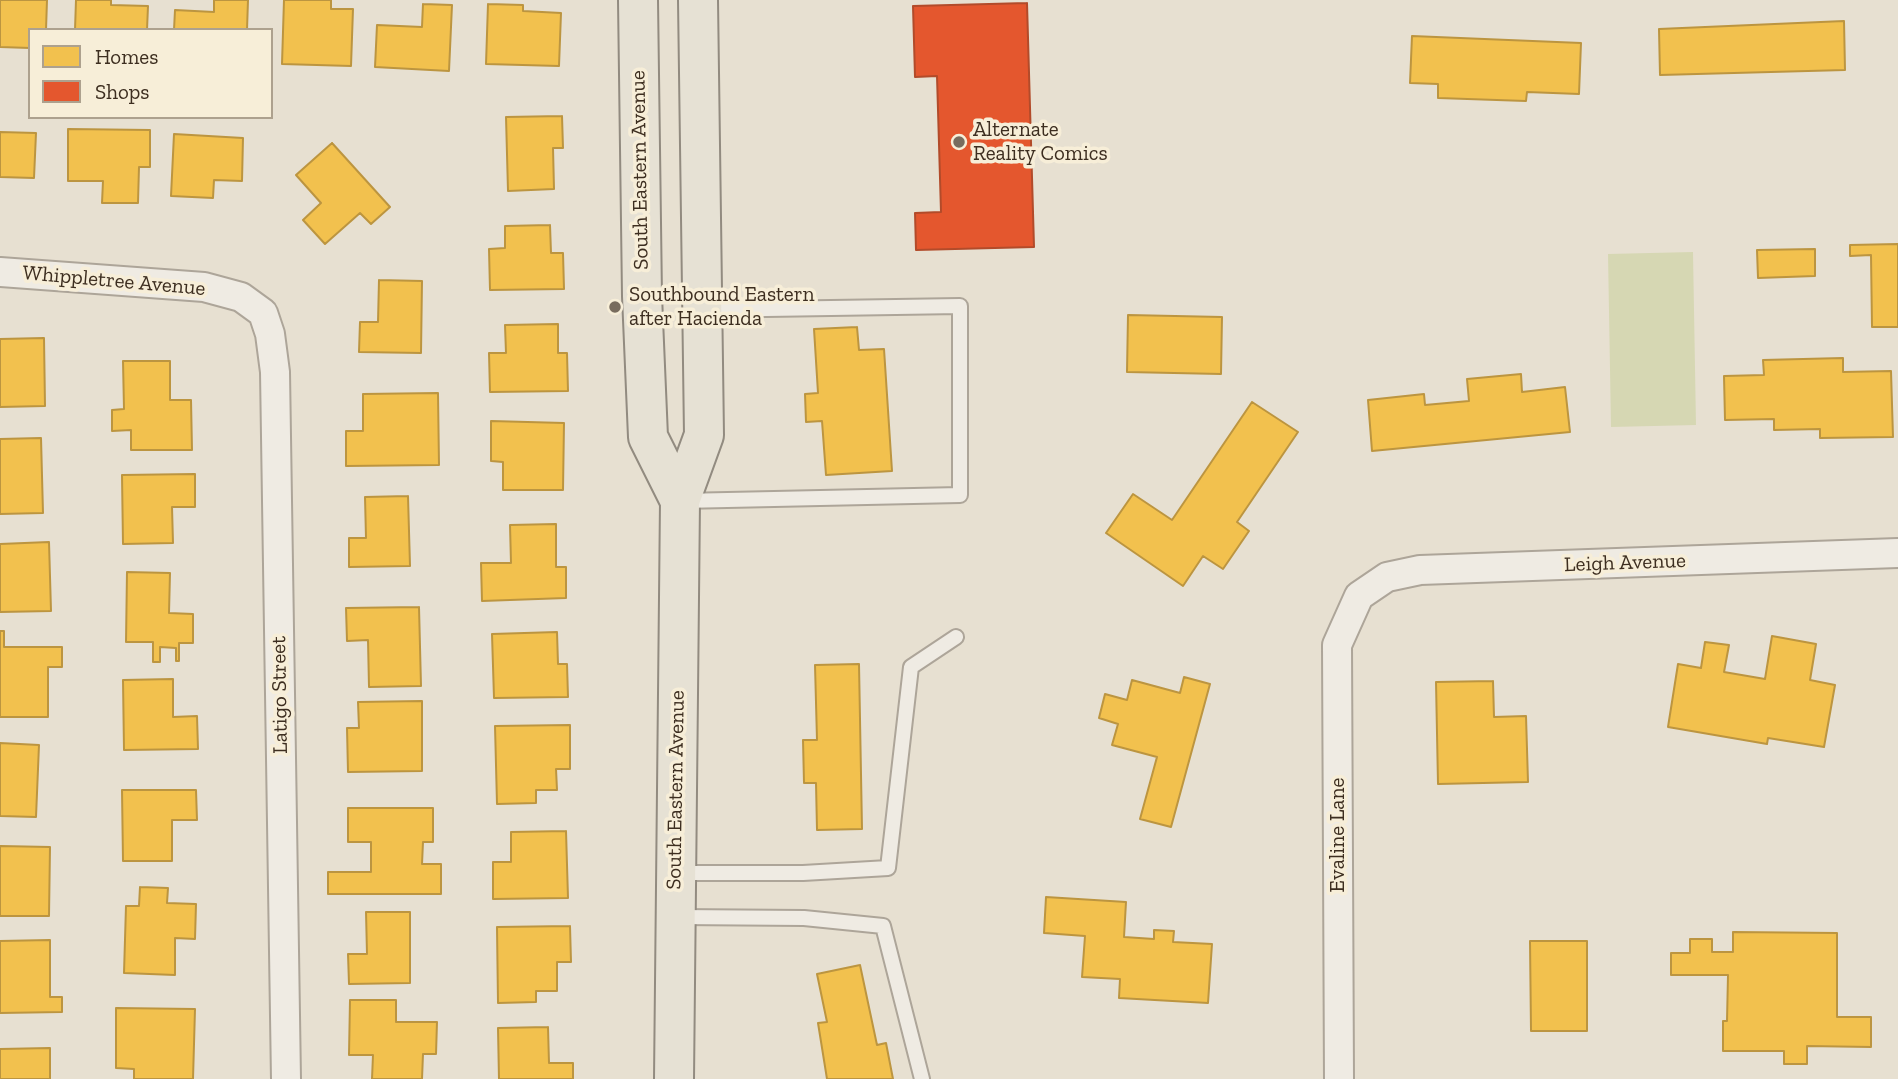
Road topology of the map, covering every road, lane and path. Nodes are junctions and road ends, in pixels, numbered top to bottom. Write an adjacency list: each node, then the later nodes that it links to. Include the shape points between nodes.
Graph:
1 (638, 0): 6 (main road, South Eastern Avenue, via 648,437)
2 (698, 0): 4 (main road, South Eastern Avenue)
3 (0, 272): 5 (street, Whippletree Avenue, via 204,286 241,297)
4 (701, 310): 6 (main road, South Eastern Avenue, via 704,435); 6 (lane, via 960,306 960,495)
5 (263, 313): 12 (street, Latigo Street, via 275,372)
6 (680, 501): 10 (main road, South Eastern Avenue)
7 (1898, 553): 8 (street, Leigh Avenue, via 1420,570 1387,577)
8 (1359, 596): 15 (street, Evaline Lane, via 1337,645)
9 (956, 637): 10 (lane, via 911,667 888,868)
10 (674, 873): 11 (main road, South Eastern Avenue)
11 (674, 917): 13 (main road, South Eastern Avenue); 14 (lane, via 804,918 883,926)
12 (286, 1079)
13 (674, 1079)
14 (922, 1079)
15 (1339, 1079)

